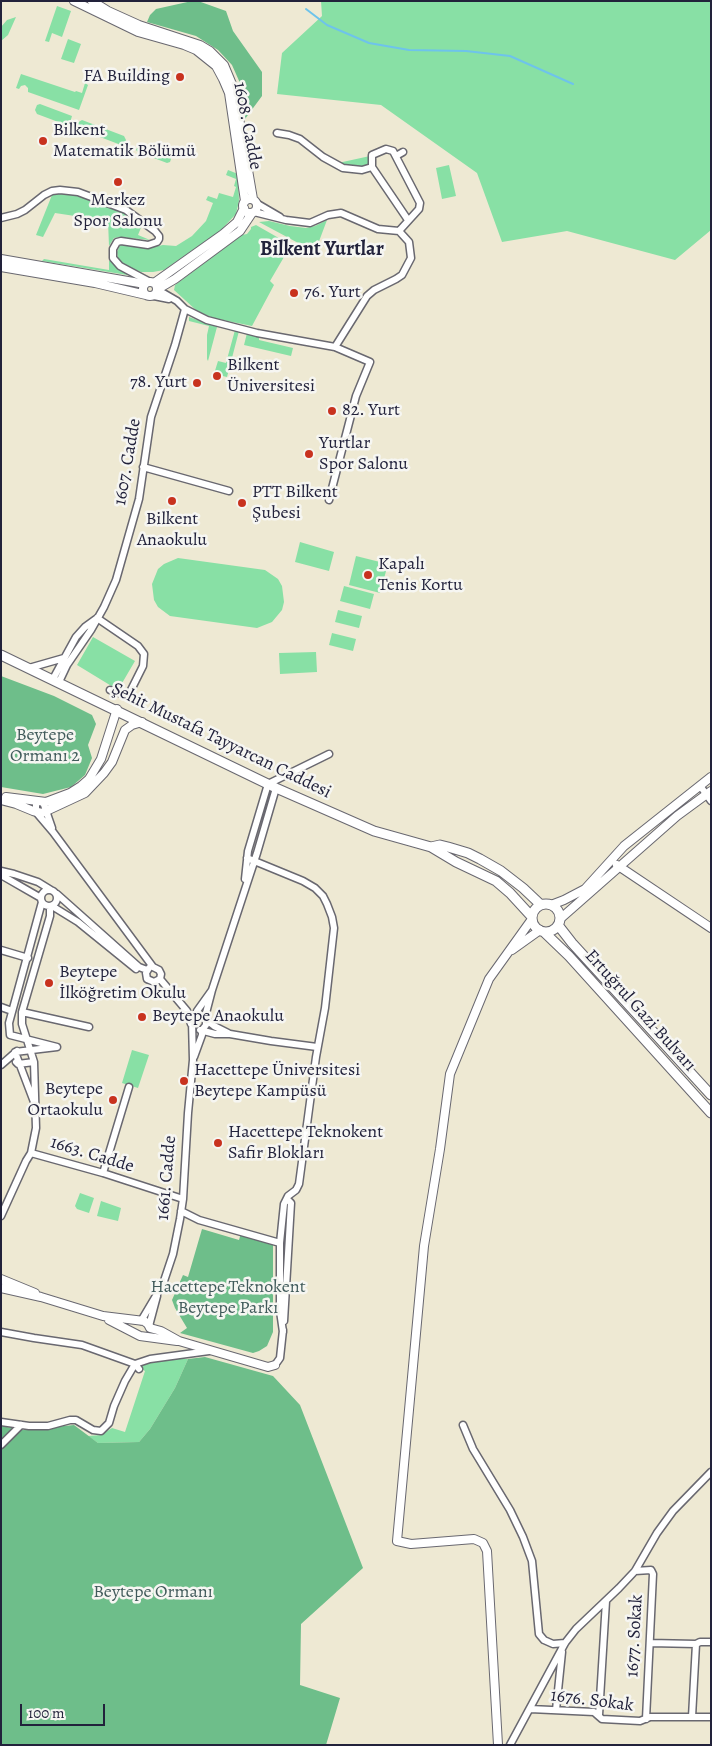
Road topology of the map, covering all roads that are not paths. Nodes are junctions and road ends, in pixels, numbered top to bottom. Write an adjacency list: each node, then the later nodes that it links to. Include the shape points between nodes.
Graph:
1 (74, 1): 7 (street, 1608. Cadde, via 138,32 196,50 216,66 229,94)
2 (92, 1): 7 (street, 1608. Cadde, via 139,26 200,45 224,65 234,89)
3 (277, 133): 6 (street, via 300,139 342,168 362,170)
4 (403, 152): 5 (street)
5 (396, 156): 6 (street, via 386,149 372,155); 11 (street, via 420,203)
6 (372, 167): 11 (street)
7 (249, 203): 8 (street, via 246,212); 10 (street); 15 (street, via 237,222)
8 (253, 212): 10 (street); 15 (street, via 240,231 175,279)
9 (1, 218): 15 (street, via 17,214 44,195 60,190 79,192 126,210 155,230 159,239 143,245 117,242 113,258)
10 (286, 220): 12 (street, via 310,223 341,213 378,228)
11 (408, 220): 12 (street)
12 (399, 230): 17 (street, via 411,250 407,268 402,275 367,296)
13 (1, 259): 15 (street)
14 (1, 267): 15 (street, via 95,283)
15 (152, 288): 16 (street)
16 (185, 309): 17 (street, via 226,326); 18 (street, 1607. Cadde, via 151,417)
17 (335, 348): 20 (street, via 370,362 356,396)
18 (143, 467): 19 (street); 21 (street, 1607. Cadde, via 123,558 109,597)
19 (229, 491)
20 (329, 500)
21 (97, 618): 23 (street, 1607. Cadde, via 80,632); 25 (street, 1607. Cadde); 26 (street, via 138,646 144,654 143,666 130,692 125,695)
22 (1, 655): 24 (main road, Şehit Mustafa Tayyarcan Caddesi)
23 (64, 658): 24 (street); 25 (street, 1607. Cadde)
24 (29, 668): 25 (main road, Şehit Mustafa Tayyarcan Caddesi)
25 (56, 680): 27 (main road, Şehit Mustafa Tayyarcan Caddesi)
26 (110, 690)
27 (120, 711): 28 (main road, Şehit Mustafa Tayyarcan Caddesi); 29 (street, via 127,720); 37 (street, via 101,760 89,779 70,794)
28 (143, 722): 29 (street); 32 (main road, Şehit Mustafa Tayyarcan Caddesi)
29 (125, 730): 39 (street, via 112,762 93,786)
30 (329, 754): 32 (street)
31 (711, 777): 33 (street)
32 (272, 786): 41 (main road, Şehit Mustafa Tayyarcan Caddesi, via 374,831); 42 (street, 1661. Cadde)
33 (700, 787): 35 (street); 43 (street, via 635,837)
34 (1, 796): 37 (street)
35 (709, 796): 44 (street, via 677,816)
36 (1, 800): 38 (street)
37 (40, 802): 38 (street); 39 (street)
38 (36, 812): 39 (street); 40 (street)
39 (46, 812): 40 (street)
40 (53, 832): 57 (street)
41 (431, 847): 48 (main road, Şehit Mustafa Tayyarcan Caddesi, via 448,846 480,859); 50 (main road, Şehit Mustafa Tayyarcan Caddesi, via 496,881)
42 (251, 859): 59 (street, 1661. Cadde, via 244,892); 71 (street, via 315,888 323,896 332,917 334,928 329,976)
43 (613, 859): 44 (street); 48 (street, via 585,888 564,900)
44 (618, 868): 51 (street); 52 (street)
45 (1, 873): 46 (street, via 22,877); 47 (street)
46 (54, 892): 47 (street, via 44,892); 49 (street, via 57,901); 57 (street, via 139,966)
47 (42, 900): 49 (street); 55 (street)
48 (546, 905): 50 (main road, via 534,910); 51 (main road, via 558,910)
49 (51, 906): 57 (street, via 78,922 138,970); 63 (street)
50 (532, 918): 53 (main road, via 533,924); 56 (street)
51 (559, 922): 53 (main road, via 553,930); 79 (main road, Ertuğrul Gazi Bulvarı, via 572,943)
52 (711, 928)
53 (542, 931): 56 (street); 81 (main road, Ertuğrul Gazi Bulvarı)
54 (1, 950): 55 (street)
55 (28, 958): 62 (street)
56 (503, 958): 121 (street, via 489,979 450,1074 424,1246 397,1541 411,1544 474,1539 483,1543 488,1551)
57 (149, 970): 58 (street, via 158,968); 58 (street, via 147,979 151,982)
58 (160, 978): 60 (street)
59 (212, 990): 64 (street, 1661. Cadde); 65 (street, 1661. Cadde)
60 (176, 996): 64 (street); 66 (street, via 187,1011)
61 (1, 1007): 62 (street)
62 (12, 1011): 72 (street, via 10,1035 57,1047)
63 (22, 1012): 67 (street); 70 (street)
64 (197, 1016): 65 (street); 66 (street, 1661. Cadde, via 192,1020)
65 (205, 1020): 68 (street, 1661. Cadde); 69 (street)
66 (192, 1026): 68 (street); 74 (street, 1661. Cadde)
67 (89, 1027)
68 (202, 1030): 69 (street); 74 (street, 1661. Cadde)
69 (230, 1034): 71 (street)
70 (28, 1046): 72 (street); 76 (street)
71 (317, 1047): 85 (street, via 299,1184)
72 (15, 1052): 73 (street); 77 (street)
73 (9, 1057): 75 (street); 77 (street)
74 (193, 1060): 84 (street, 1661. Cadde)
75 (2, 1062)
76 (34, 1062): 77 (street); 80 (street)
77 (18, 1064): 80 (street)
78 (129, 1088): 83 (street)
79 (711, 1095)
80 (36, 1105): 82 (street)
81 (711, 1113)
82 (31, 1153): 83 (street, 1663. Cadde); 87 (street, 1663. Cadde)
83 (103, 1173): 84 (street, 1663. Cadde)
84 (182, 1199): 86 (street, 1661. Cadde)
85 (287, 1199): 88 (street); 97 (street, via 291,1203)
86 (181, 1211): 88 (street, via 199,1220); 91 (street, 1661. Cadde, via 173,1254)
87 (1, 1216)
88 (280, 1244): 97 (street)
89 (1, 1279): 92 (street)
90 (1, 1288): 92 (street)
91 (157, 1295): 94 (street, 1661. Cadde); 95 (street, 1661. Cadde)
92 (41, 1297): 93 (street)
93 (103, 1316): 94 (street); 98 (street)
94 (141, 1322): 95 (street, via 146,1322); 98 (street, via 136,1326)
95 (149, 1327): 99 (street); 100 (street)
96 (1, 1332): 103 (street, via 82,1346)
97 (283, 1332): 102 (street, via 280,1358)
98 (136, 1333): 99 (street)
99 (145, 1336): 100 (street)
100 (179, 1341): 101 (street)
101 (209, 1351): 102 (street, via 268,1367); 103 (street, via 150,1359)
102 (275, 1365)
103 (137, 1366): 105 (street, via 125,1380 109,1423 101,1431 76,1420 48,1426)
104 (1, 1422): 105 (street)
105 (21, 1425): 107 (street)
106 (463, 1425): 114 (street, via 473,1449 510,1510 532,1561 539,1634 544,1640)
107 (1, 1445)
108 (711, 1472): 109 (street, via 673,1511)
109 (635, 1571): 110 (street); 112 (street, 1677. Sokak, via 652,1570 653,1574)
110 (606, 1601): 114 (street, via 576,1629); 117 (street)
111 (711, 1642): 113 (street)
112 (650, 1643): 113 (street); 120 (street, 1677. Sokak)
113 (696, 1644): 118 (street)
114 (564, 1646): 115 (street); 116 (street)
115 (530, 1709): 116 (street, 1676. Sokak); 122 (street)
116 (556, 1710): 117 (street, 1676. Sokak)
117 (599, 1715): 120 (street, 1676. Sokak, via 602,1719)
118 (692, 1717): 119 (street, 1676. Sokak); 120 (street, 1676. Sokak, via 650,1717)
119 (711, 1717)
120 (646, 1720)
121 (498, 1745)
122 (510, 1745)

